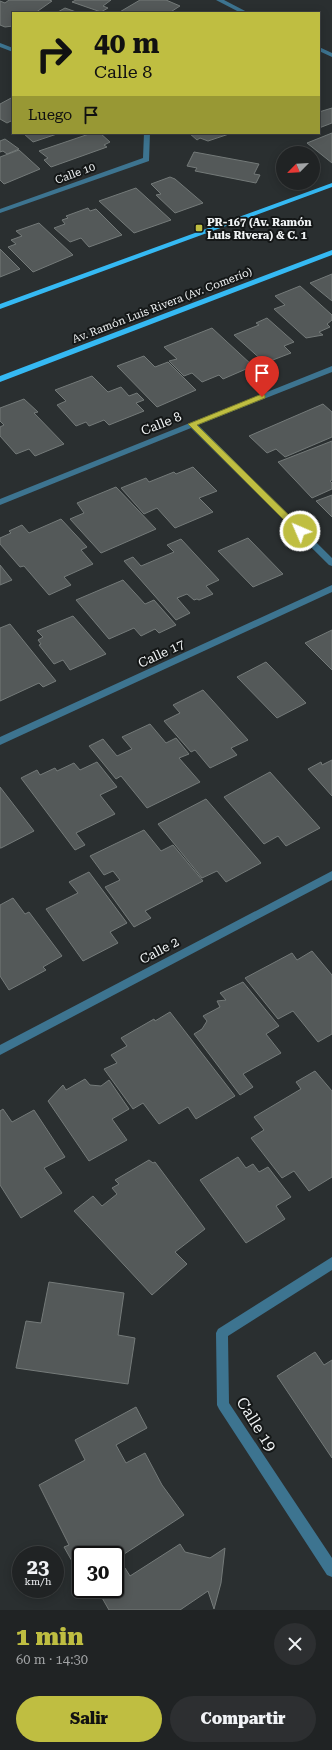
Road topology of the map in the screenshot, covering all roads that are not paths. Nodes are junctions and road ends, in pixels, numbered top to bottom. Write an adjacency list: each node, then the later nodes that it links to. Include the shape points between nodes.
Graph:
1 (219, 0): 2 (street)
2 (244, 12)
3 (0, 46): 5 (street)
4 (320, 49): 6 (street)
5 (12, 50)
6 (332, 55)
7 (147, 134): 9 (street, Calle 10, via 146,159)
8 (332, 184): 11 (main road)
9 (0, 211)
10 (332, 252): 13 (main road, Av. Ramón Luis Rivera (Av. Comerío))
11 (0, 307)
12 (332, 369): 14 (street, Calle 8)
13 (0, 379)
14 (192, 424): 15 (street, Calle 8); 16 (street)
15 (0, 502)
16 (332, 563)
17 (332, 588): 18 (street, Calle 17)
18 (0, 741)
19 (332, 875): 20 (street, Calle 2)
20 (0, 1050)
21 (332, 1263): 22 (street, Calle 19, via 222,1333 223,1405)
22 (332, 1570)

